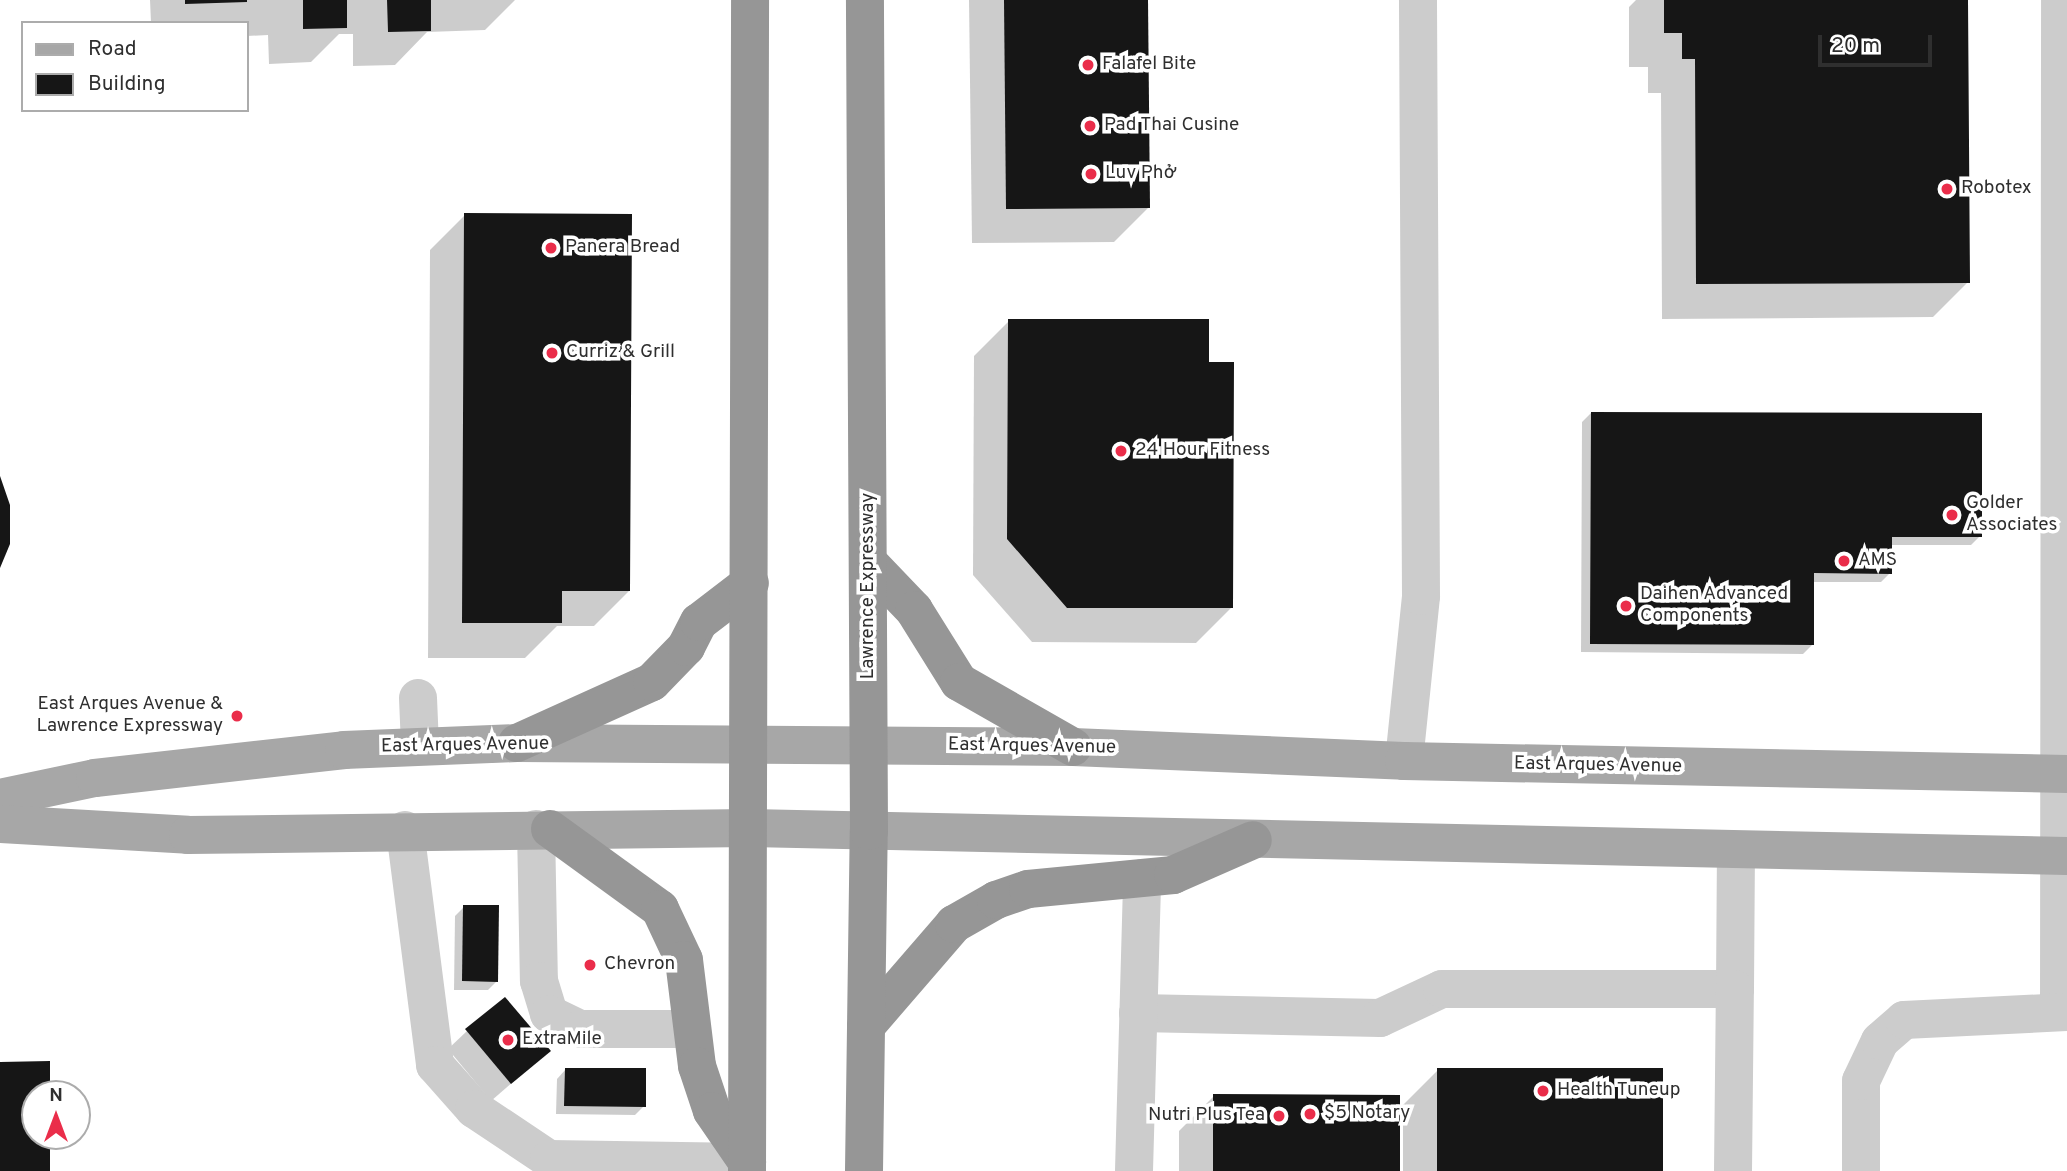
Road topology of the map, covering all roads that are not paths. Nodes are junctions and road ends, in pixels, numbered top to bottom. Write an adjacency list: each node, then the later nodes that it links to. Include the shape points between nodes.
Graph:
1 (750, 0): 8 (highway)
2 (865, 0): 6 (highway, Lawrence Expressway)
3 (892, 0): 6 (highway)
4 (1418, 0): 15 (street, via 1421,596)
5 (2060, 0): 16 (street)
6 (867, 88): 7 (highway, Lawrence Expressway)
7 (869, 563): 13 (highway, Lawrence Expressway); 14 (highway, via 914,610 959,682)
8 (750, 583): 10 (highway, via 699,622 686,647 652,682); 12 (highway)
9 (418, 698): 11 (street)
10 (517, 743): 11 (main road, East Arques Avenue); 12 (main road, East Arques Avenue)
11 (420, 745): 17 (main road, East Arques Avenue, via 95,778)
12 (751, 745): 13 (main road, East Arques Avenue); 19 (highway)
13 (869, 747): 14 (main road, East Arques Avenue); 22 (highway, Lawrence Expressway)
14 (1073, 747): 15 (main road, East Arques Avenue)
15 (1405, 761): 16 (main road, East Arques Avenue)
16 (2063, 774): 25 (street)
17 (0, 799)
18 (0, 824): 21 (main road, via 188,835)
19 (750, 828): 20 (main road); 22 (main road); 32 (highway)
20 (543, 829): 21 (main road); 31 (highway, via 660,909 684,960); 31 (street, via 539,981 549,1014 580,1030)
21 (405, 830): 32 (street, via 435,1065 474,1109 549,1159)
22 (869, 831): 23 (main road); 30 (highway, Lawrence Expressway)
23 (1253, 840): 24 (main road); 26 (highway, via 1173,875)
24 (1735, 850): 25 (main road); 27 (street)
25 (2063, 856): 28 (street)
26 (1142, 878): 29 (street); 30 (highway, via 1028,889 988,904 954,924)
27 (1735, 989): 29 (street, via 1442,989 1380,1018); 35 (street)
28 (2063, 1012): 36 (street, via 1904,1020 1880,1041 1861,1081)
29 (1138, 1013): 34 (street)
30 (866, 1026): 33 (highway, Lawrence Expressway)
31 (691, 1030): 32 (highway, via 712,1111)
32 (747, 1167)
33 (864, 1171)
34 (1134, 1171)
35 (1733, 1171)
36 (1861, 1171)

